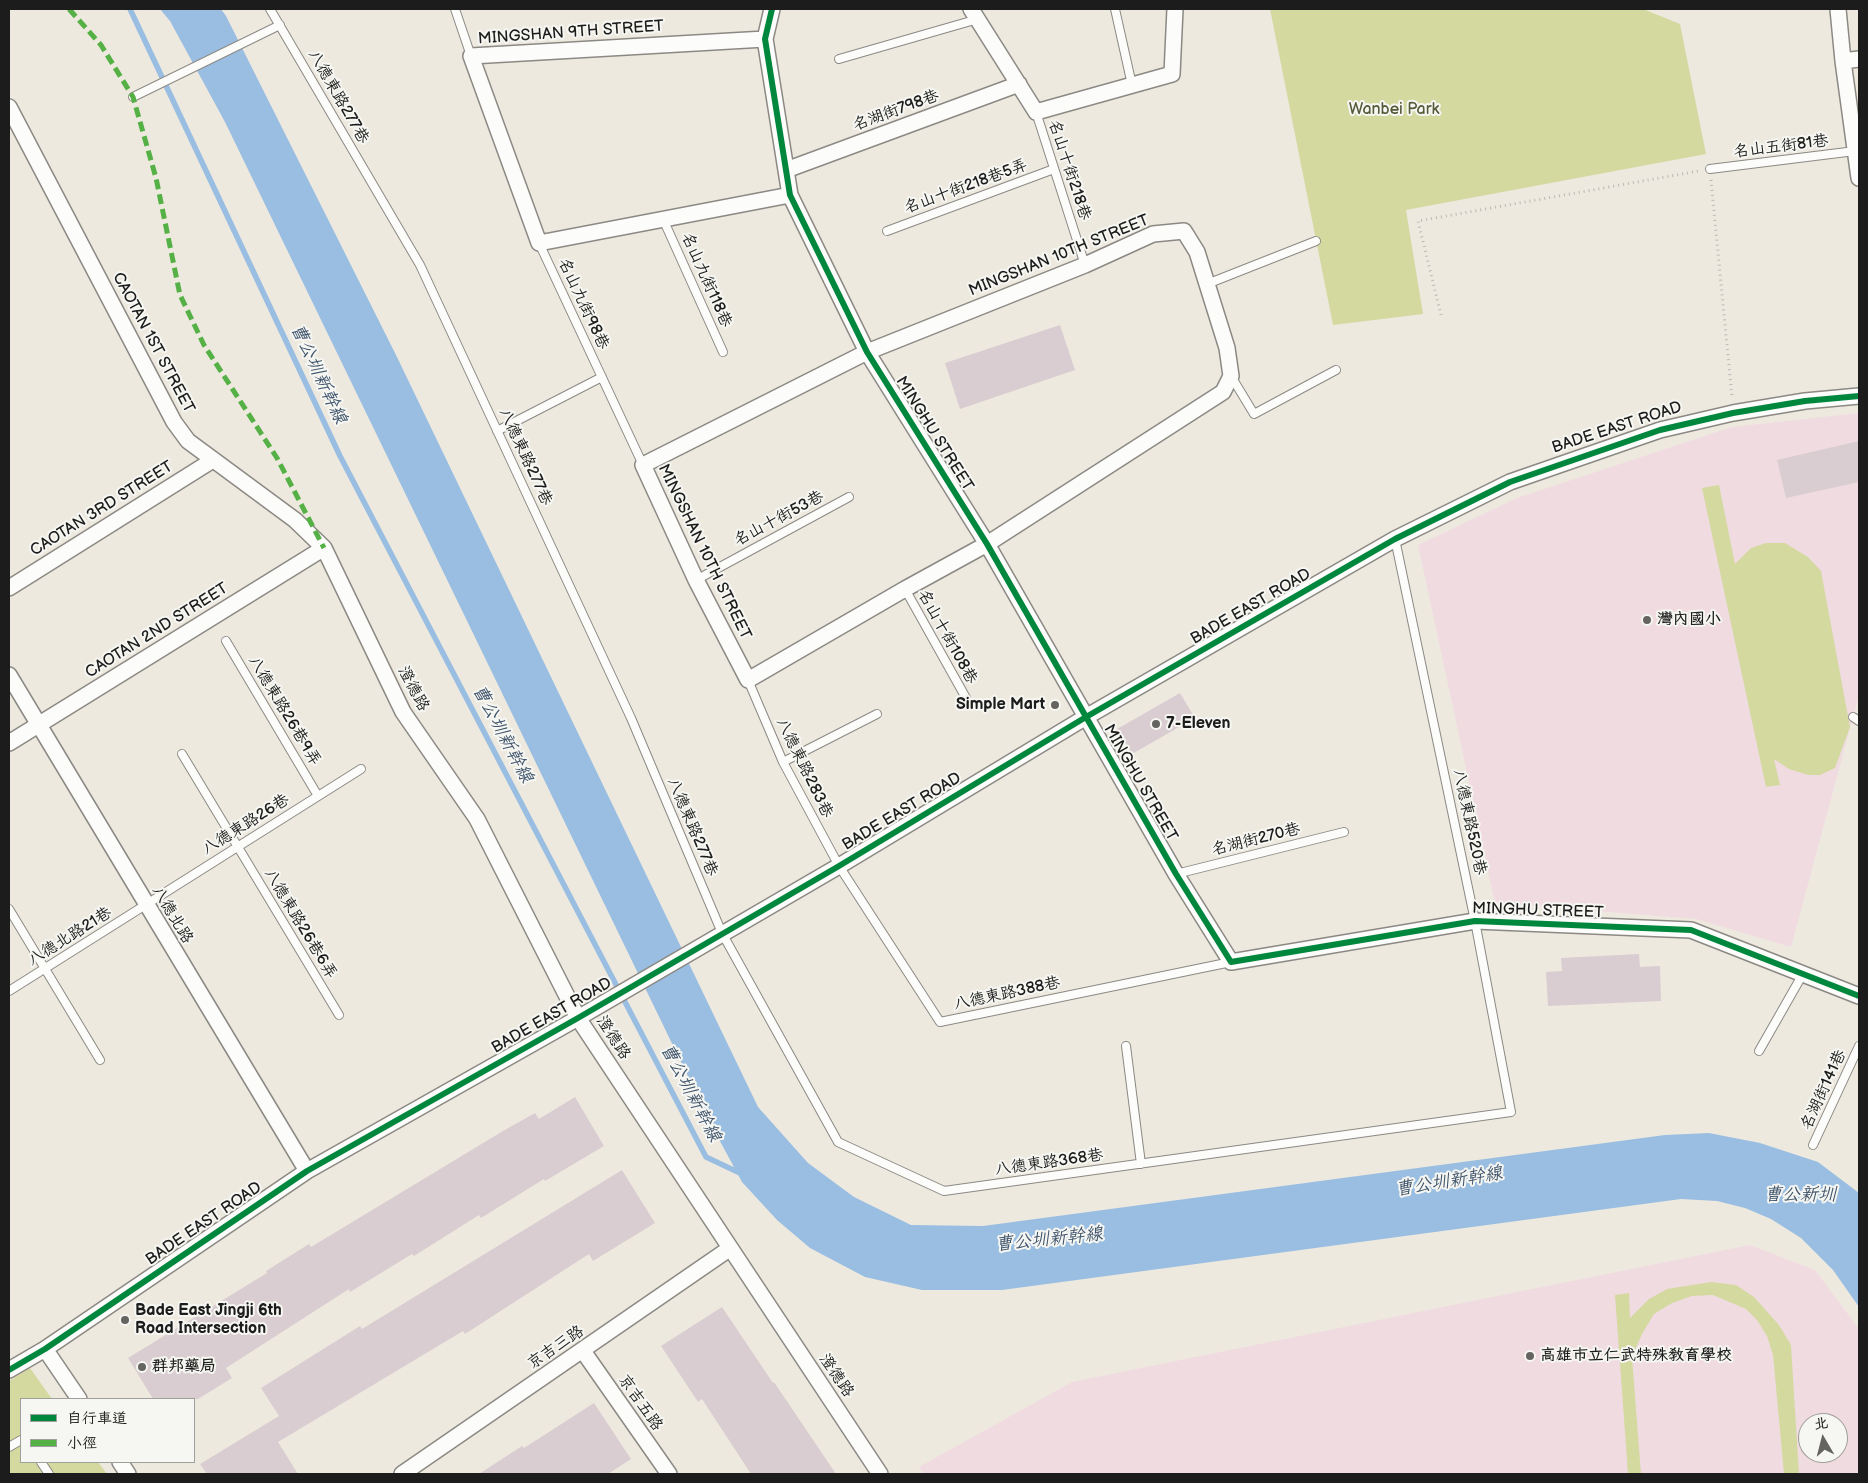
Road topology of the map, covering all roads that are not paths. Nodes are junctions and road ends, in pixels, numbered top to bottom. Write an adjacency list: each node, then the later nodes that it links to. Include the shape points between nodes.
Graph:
1 (270, 9): 8 (lane, 八德東路277巷)
2 (455, 9): 10 (lane)
3 (772, 9): 9 (street, MINGHU STREET)
4 (1115, 9): 15 (lane)
5 (1175, 9): 15 (street, via 1172,74)
6 (1838, 9): 13 (street)
7 (975, 14): 12 (lane); 14 (street)
8 (280, 25): 16 (lane); 37 (lane, 八德東路277巷, via 420,265)
9 (765, 39): 10 (street, MINGSHAN 9TH STREET); 22 (street, MINGHU STREET)
10 (472, 56): 28 (street, MINGSHAN 9TH STREET)
11 (1859, 58): 13 (street)
12 (839, 59)
13 (1842, 61): 19 (street)
14 (1019, 84): 18 (street); 22 (street, 名湖街798巷)
15 (1132, 85): 18 (street)
16 (133, 97)
17 (9, 108): 38 (street, CAOTAN 1ST STREET, via 174,422 188,441)
18 (1036, 112): 20 (lane, 名山十街218巷)
19 (1855, 151): 21 (lane, 名山五街81巷); 23 (street)
20 (1054, 169): 26 (lane, 名山十街218巷5弄); 29 (lane, 名山十街218巷)
21 (1710, 169)
22 (786, 170): 24 (street, MINGHU STREET)
23 (1859, 178)
24 (790, 195): 25 (street); 32 (street, MINGHU STREET)
25 (663, 219): 28 (street); 31 (lane, 名山九街118巷)
26 (887, 231)
27 (1316, 241): 30 (lane)
28 (539, 243): 35 (lane, 名山九街98巷)
29 (1085, 265): 30 (street, MINGSHAN 10TH STREET, via 1153,234 1184,231 1197,252); 32 (street, MINGSHAN 10TH STREET)
30 (1207, 284): 34 (street, MINGSHAN 10TH STREET, via 1227,348)
31 (723, 352)
32 (867, 352): 39 (street, MINGSHAN 10TH STREET); 42 (street, MINGHU STREET)
33 (1336, 370): 34 (lane, via 1254,414)
34 (1231, 376): 42 (street, via 1223,392)
35 (602, 377): 37 (lane); 39 (lane, 名山九街98巷)
36 (1859, 396): 41 (street, BADE EAST ROAD, via 1733,413 1660,430 1510,482)
37 (497, 431): 66 (lane, 八德東路277巷, via 631,718)
38 (213, 460): 43 (street, CAOTAN 1ST STREET, via 295,520); 45 (street, CAOTAN 3RD STREET)
39 (643, 465): 44 (street, MINGSHAN 10TH STREET)
40 (850, 497): 44 (lane, 名山十街53巷)
41 (1396, 539): 52 (street, BADE EAST ROAD); 65 (lane, 八德東路520巷)
42 (987, 544): 46 (street); 52 (street, MINGHU STREET)
43 (324, 548): 53 (street, CAOTAN 2ND STREET); 73 (street, 澄德路, via 403,712 476,819)
44 (696, 580): 49 (street, MINGSHAN 10TH STREET)
45 (9, 588)
46 (905, 589): 49 (street); 50 (lane, 名山十街108巷)
47 (226, 641): 58 (lane, 八德東路26巷9弄)
48 (9, 675): 53 (street, 八德北路)
49 (748, 680): 56 (lane, 八德東路283巷)
50 (966, 698)
51 (877, 714): 56 (lane)
52 (1086, 717): 61 (street, BADE EAST ROAD); 62 (street, MINGHU STREET)
53 (39, 725): 54 (street, CAOTAN 2ND STREET); 63 (street, 八德北路)
54 (9, 743)
55 (182, 754): 60 (lane, 八德東路26巷6弄)
56 (783, 762): 61 (lane, 八德東路283巷)
57 (361, 768): 58 (lane, 八德東路26巷)
58 (318, 796): 60 (lane, 八德東路26巷)
59 (1344, 832): 62 (lane, 名湖街270巷)
60 (238, 847): 63 (lane, 八德東路26巷); 72 (lane, 八德東路26巷6弄)
61 (839, 866): 66 (street, BADE EAST ROAD); 67 (lane, 八德東路388巷, via 940,1022)
62 (1176, 874): 67 (street, MINGHU STREET)
63 (146, 905): 68 (lane, 八德北路21巷); 81 (street, 八德北路)
64 (9, 909): 68 (lane)
65 (1475, 921): 67 (street, MINGHU STREET); 69 (street, MINGHU STREET, via 1691,930); 78 (lane, 八德東路520巷)
66 (722, 934): 73 (street, BADE EAST ROAD); 80 (lane, 八德東路368巷, via 838,1142 944,1191)
67 (1231, 962)
68 (46, 968): 70 (lane, 八德北路21巷); 77 (lane)
69 (1804, 972): 71 (street, MINGHU STREET); 76 (lane)
70 (9, 991)
71 (1859, 996)
72 (339, 1015)
73 (578, 1018): 81 (street, BADE EAST ROAD); 82 (street, 澄德路)
74 (1126, 1046): 80 (lane)
75 (1859, 1046): 79 (lane, 名湖街141巷)
76 (1759, 1051)
77 (100, 1060)
78 (1511, 1112): 80 (lane, 八德東路368巷)
79 (1813, 1145)
80 (1141, 1164)
81 (308, 1171): 83 (street, BADE EAST ROAD)
82 (729, 1249): 84 (street, 京吉三路); 95 (street, 澄德路)
83 (45, 1348): 85 (street, BADE EAST ROAD); 86 (street)
84 (583, 1351): 93 (street, 京吉三路); 94 (street, 京吉五路)
85 (9, 1370)
86 (78, 1398)
87 (20, 1441): 88 (lane)
88 (9, 1447)
89 (42, 1463): 91 (lane)
90 (121, 1463): 92 (street)
91 (49, 1474)
92 (128, 1474)
93 (402, 1474)
94 (668, 1474)
95 (880, 1474)

